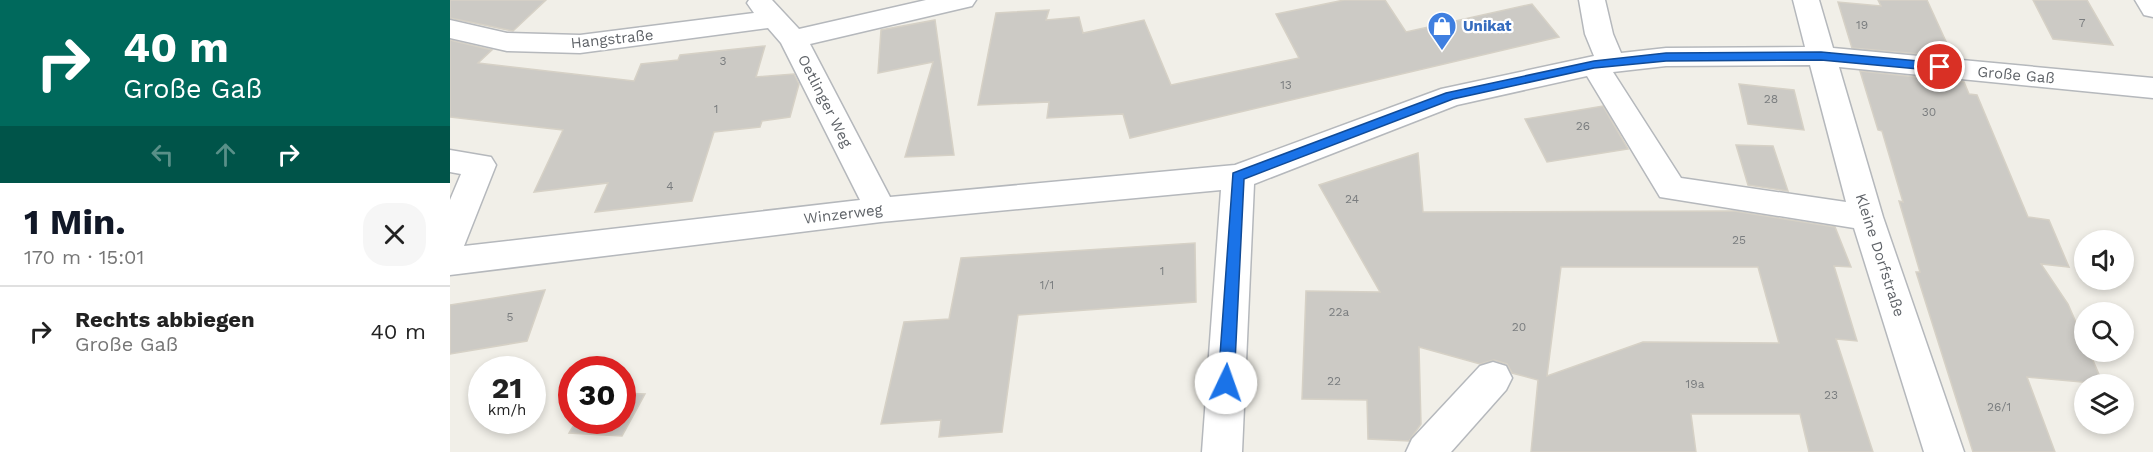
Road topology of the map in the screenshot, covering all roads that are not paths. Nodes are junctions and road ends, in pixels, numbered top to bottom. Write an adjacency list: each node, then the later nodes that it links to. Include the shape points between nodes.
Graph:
1 (963, 0): 6 (street, Hangstraße)
2 (1592, 0): 9 (street)
3 (1806, 0): 8 (street, Kleine Dorfstraße)
4 (2148, 0): 5 (street)
5 (2153, 9)
6 (775, 20): 7 (street, Hangstraße, via 580,44 507,42); 13 (street, Oetlinger Weg)
7 (450, 29)
8 (1821, 56): 9 (street, Große Gaß, via 1666,57); 10 (street, Große Gaß); 14 (street, Kleine Dorfstraße)
9 (1602, 64): 12 (street, Große Gaß, via 1451,96); 14 (street, via 1671,189)
10 (2153, 88)
11 (450, 161): 15 (street, via 480,165)
12 (1238, 177): 13 (street, Winzerweg); 18 (street)
13 (881, 210): 16 (street, Winzerweg)
14 (1867, 217): 20 (street, Kleine Dorfstraße)
15 (450, 240)
16 (450, 261)
17 (1493, 378): 19 (street)
18 (1222, 452)
19 (1426, 452)
20 (1944, 452)

